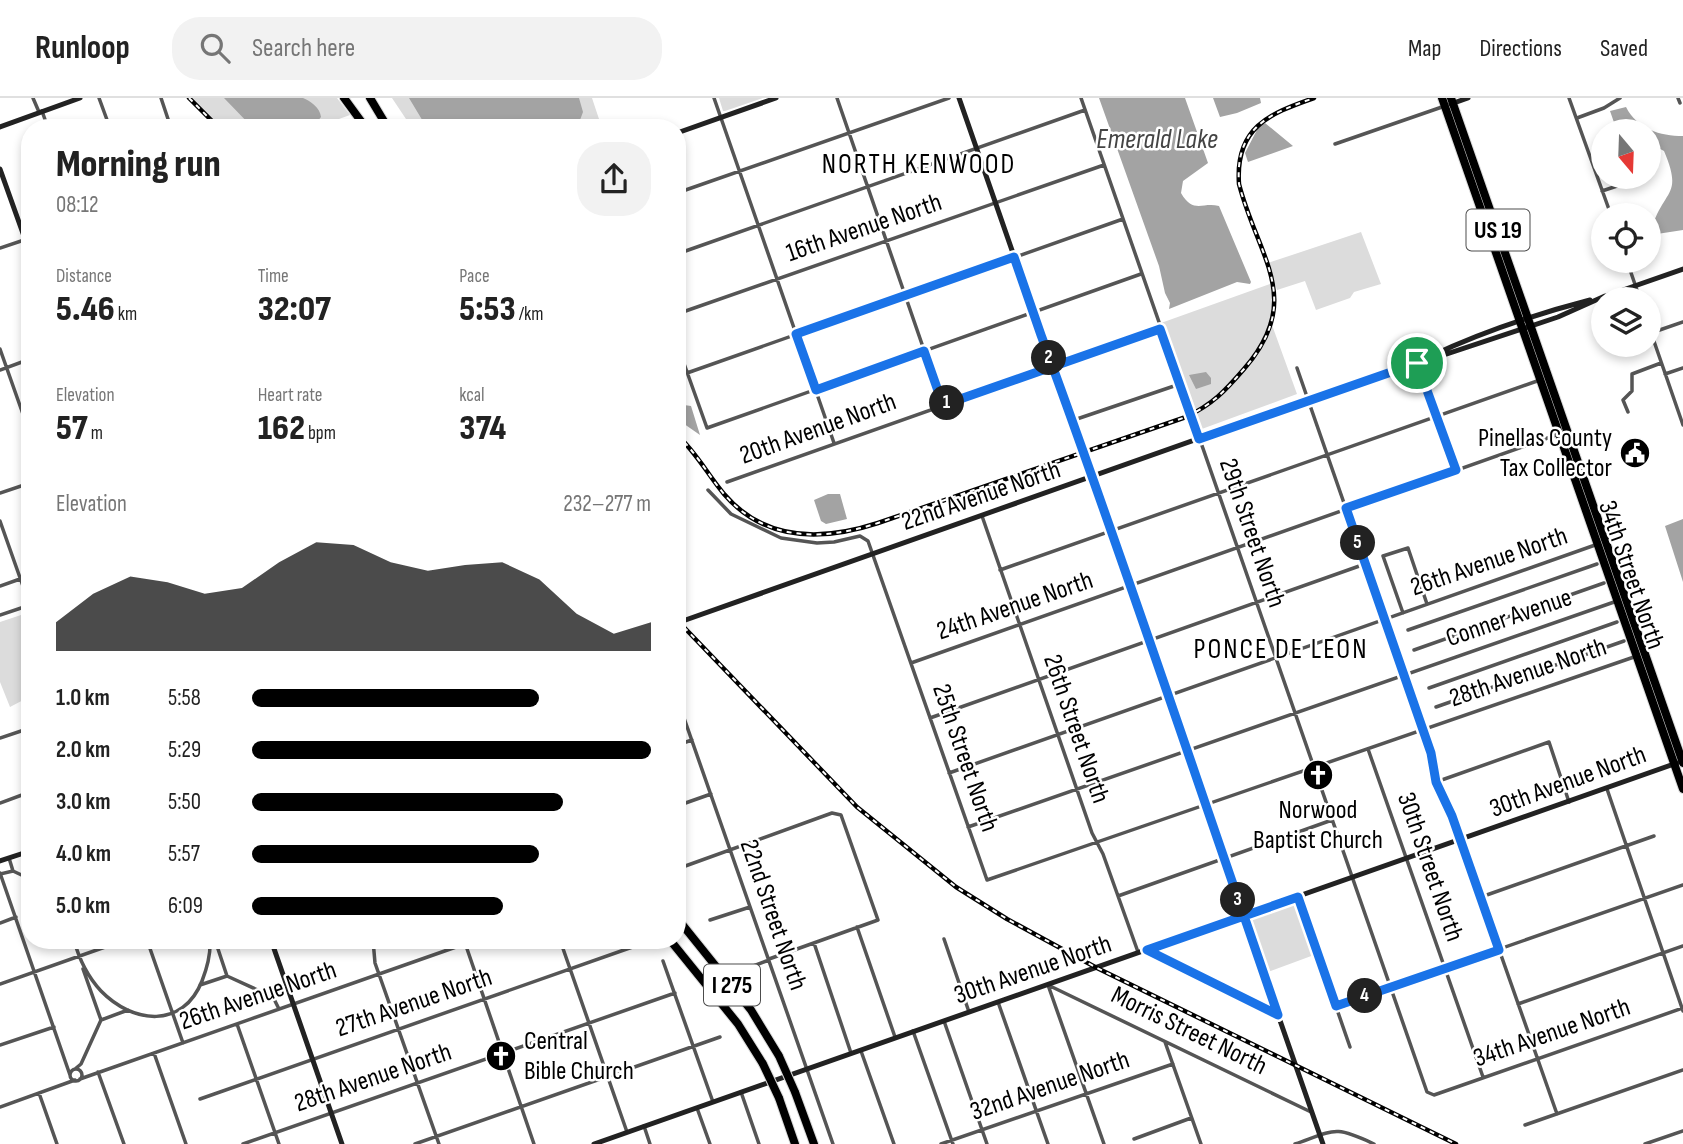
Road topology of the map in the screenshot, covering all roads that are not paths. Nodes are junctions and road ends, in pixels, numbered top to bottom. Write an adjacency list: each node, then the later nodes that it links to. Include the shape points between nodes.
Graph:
1 (33, 98): 18 (street)
2 (80, 98): 18 (street)
3 (99, 98): 24 (street)
4 (161, 98): 25 (street)
5 (344, 98): 26 (highway)
6 (370, 98): 27 (highway)
7 (714, 98): 19 (street)
8 (776, 98): 19 (street)
9 (837, 98): 30 (street)
10 (949, 98): 30 (street)
11 (959, 98): 32 (street)
12 (1081, 98): 17 (street, 29th Street North)
13 (1468, 98): 16 (street)
14 (1570, 98): 20 (street)
15 (1620, 98): 20 (street)
16 (1448, 101): 31 (street); 60 (highway, 34th Street North / US 19)
17 (1085, 110): 32 (street); 33 (street, 29th Street North)
18 (40, 112): 21 (street); 23 (street)
19 (720, 117): 29 (street); 35 (street)
20 (1577, 118): 40 (street)
21 (21, 119)
22 (21, 119): 28 (street)
23 (44, 119)
24 (107, 119)
25 (169, 119)
26 (359, 119)
27 (383, 119)
28 (0, 127)
29 (686, 129)
30 (849, 134): 35 (street); 37 (street)
31 (1335, 145)
32 (976, 149): 37 (street); 42 (street)
33 (1104, 165): 42 (street, 16th Avenue North); 43 (street, 29th Street North)
34 (0, 169): 36 (street)
35 (740, 172): 39 (street); 44 (street)
36 (3, 186): 45 (street)
37 (867, 187): 44 (street); 46 (street)
38 (1608, 189): 40 (street)
39 (686, 190)
40 (1602, 191): 41 (street)
41 (1606, 203)
42 (995, 204): 46 (street, 16th Avenue North); 50 (street)
43 (1123, 219): 50 (street); 53 (street, 29th Street North)
44 (758, 225): 49 (street); 54 (street)
45 (21, 226)
46 (886, 240): 54 (street, 16th Avenue North); 56 (street)
47 (21, 241): 48 (street)
48 (0, 248)
49 (686, 251)
50 (1014, 257): 56 (street); 58 (street)
51 (1683, 269): 55 (street, 22nd Avenue North)
52 (1631, 273): 55 (street)
53 (1141, 274): 58 (street); 61 (street, 29th Street North)
54 (777, 279): 57 (street, 16th Avenue North); 63 (street)
55 (1635, 286): 60 (street, 22nd Avenue North)
56 (905, 296): 63 (street); 65 (street)
57 (686, 311)
58 (1033, 312): 65 (street); 70 (street)
59 (1683, 322): 62 (street)
60 (1526, 324): 68 (street, 22nd Avenue North, via 1465,350); 78 (highway, 34th Street North / US 19)
61 (1160, 329): 70 (street, 20th Avenue North); 79 (street, 29th Street North)
62 (1661, 330)
63 (796, 334): 76 (street); 80 (street)
64 (0, 349): 71 (street)
65 (924, 351): 80 (street); 82 (street)
66 (1659, 357): 69 (street)
67 (21, 362): 71 (street)
68 (1417, 363): 81 (street, 22nd Avenue North); 85 (street)
69 (1661, 363): 77 (street); 84 (street, via 1632,374 1632,391 1623,400)
70 (1052, 367): 82 (street, 20th Avenue North); 87 (street)
71 (6, 368): 74 (street); 83 (street)
72 (1297, 368): 81 (street)
73 (1683, 368): 77 (street)
74 (0, 370)
75 (686, 370): 76 (street)
76 (687, 373): 80 (street, via 707,428)
77 (1665, 374): 86 (street)
78 (1545, 379): 85 (street); 89 (highway, 34th Street North / US 19)
79 (1180, 384): 87 (street); 90 (street, 29th Street North)
80 (816, 390): 91 (street)
81 (1308, 400): 90 (street, 22nd Avenue North); 92 (street)
82 (943, 405): 91 (street, 20th Avenue North)
83 (21, 409)
84 (1628, 412)
85 (1437, 416): 92 (street); 93 (street)
86 (1682, 418): 88 (street)
87 (1071, 421): 94 (street)
88 (1683, 425)
89 (1564, 434): 93 (street, 24th Avenue North); 104 (highway, 34th Street North / US 19)
90 (1199, 439): 94 (street, 22nd Avenue North); 99 (street, 29th Street North)
91 (834, 443): 95 (street, 20th Avenue North)
92 (1327, 455): 99 (street); 100 (street)
93 (1456, 470): 100 (street, 24th Avenue North)
94 (1091, 478): 101 (street, 22nd Avenue North); 103 (street)
95 (727, 482)
96 (21, 486): 98 (street)
97 (708, 490): 106 (street, via 731,514 767,533 817,544 860,536 868,541)
98 (0, 493)
99 (1218, 493): 103 (street); 105 (street, 29th Street North)
100 (1346, 508): 105 (street, 24th Avenue North); 107 (street)
101 (982, 516): 106 (street, 22nd Avenue North); 109 (street, 26th Street North)
102 (0, 524): 110 (street)
103 (1110, 531): 109 (street); 113 (street)
104 (1602, 543): 114 (highway, 34th Street North / US 19); 116 (street, 26th Avenue North)
105 (1236, 548): 113 (street, 24th Avenue North); 115 (street, 29th Street North)
106 (872, 554): 120 (street, 22nd Avenue North); 130 (street, 25th Street North)
107 (1365, 564): 115 (street); 121 (street)
108 (1597, 564): 124 (street)
109 (1000, 570): 123 (street, 26th Street North)
110 (20, 579): 112 (street)
111 (1604, 583): 127 (street)
112 (0, 586)
113 (1129, 586): 123 (street, 24th Avenue North); 125 (street)
114 (1622, 600): 128 (highway, 34th Street North / US 19); 131 (street, Conner Avenue)
115 (1256, 603): 125 (street); 129 (street, 29th Street North)
116 (1427, 604): 118 (street, 26th Avenue North); 118 (street, via 1408,548 1383,556)
117 (21, 609): 119 (street)
118 (1404, 613): 121 (street, 26th Avenue North)
119 (0, 615)
120 (686, 620)
121 (1385, 620): 129 (street, 26th Avenue North); 131 (street)
122 (1617, 622): 133 (street)
123 (1020, 625): 130 (street, 24th Avenue North); 132 (street, 26th Street North)
124 (1408, 630)
125 (1148, 641): 132 (street); 134 (street)
126 (1623, 641): 135 (street)
127 (1414, 650)
128 (1641, 655): 139 (street, 28th Avenue North); 147 (highway, 34th Street North / US 19)
129 (1275, 658): 134 (street, 26th Avenue North); 136 (street, 29th Street North)
130 (911, 663): 137 (street, 25th Street North)
131 (1404, 675): 136 (street); 139 (street)
132 (1038, 680): 137 (street); 141 (street, 26th Street North)
133 (1429, 688)
134 (1167, 696): 141 (street, 26th Avenue North); 146 (street)
135 (1436, 707)
136 (1295, 713): 146 (street); 148 (street, 29th Street North)
137 (930, 718): 149 (street, 25th Street North)
138 (686, 723): 143 (street, 22nd Street North)
139 (1423, 730): 145 (street, 28th Avenue North); 150 (street)
140 (21, 731): 142 (street)
141 (1058, 735): 149 (street, 26th Avenue North); 151 (street, 26th Street North)
142 (0, 738)
143 (692, 740): 144 (street); 154 (street, 22nd Street North)
144 (686, 742)
145 (1368, 749): 148 (street, 28th Avenue North); 170 (street, 30th Street North)
146 (1186, 751): 151 (street); 159 (street)
147 (1681, 762): 152 (street, 30th Avenue North); 153 (highway, 34th Street North / US 19)
148 (1314, 768): 159 (street, 28th Avenue North); 160 (street, 29th Street North)
149 (949, 773): 161 (street, 25th Street North)
150 (1436, 782): 156 (street, via 1549,742); 163 (street)
151 (1077, 789): 161 (street); 164 (street, 26th Street North)
152 (1607, 789): 156 (street, 30th Avenue North); 165 (street)
153 (1683, 789)
154 (711, 794): 158 (street); 166 (street, 22nd Street North)
155 (21, 795): 157 (street)
156 (1569, 802): 163 (street, 30th Avenue North)
157 (0, 803)
158 (686, 803)
159 (1205, 805): 164 (street, 28th Avenue North); 169 (street)
160 (1332, 820): 169 (street); 176 (street, 29th Street North)
161 (968, 827): 177 (street, 25th Street North)
162 (1654, 836): 165 (street)
163 (1461, 840): 170 (street, 30th Avenue North); 181 (street)
164 (1098, 843): 177 (street, 28th Avenue North); 179 (street, 26th Street North)
165 (1626, 845): 181 (street); 182 (street)
166 (730, 850): 172 (street); 183 (street, 22nd Street North); 188 (street, via 832,813 841,814 878,920)
167 (21, 854): 168 (street)
168 (9, 858): 171 (street); 173 (street)
169 (1224, 859): 179 (street); 184 (street)
170 (1406, 859): 176 (street, 30th Avenue North); 215 (street, 30th Street North)
171 (0, 861)
172 (686, 866)
173 (13, 871): 174 (street); 175 (street)
174 (0, 873): 185 (street)
175 (21, 875)
176 (1353, 878): 180 (street, 30th Avenue North); 223 (street, 29th Street North)
177 (988, 880)
178 (1683, 885): 182 (street)
179 (1118, 896): 209 (street, 26th Street North)
180 (1298, 897): 184 (street, 30th Avenue North); 229 (street)
181 (1480, 897): 208 (street)
182 (1644, 899): 208 (street); 210 (street)
183 (750, 907): 186 (street); 212 (street, 22nd Street North)
184 (1244, 916): 207 (street, 30th Avenue North); 235 (street)
185 (16, 917): 187 (street); 190 (street)
186 (710, 920)
187 (0, 923)
188 (857, 927): 192 (street); 244 (street)
189 (686, 929): 308 (highway, I 275, bridge, via 751,1010 779,1056)
190 (21, 931)
191 (944, 939): 233 (street)
192 (814, 943): 212 (street); 253 (street)
193 (1683, 946): 210 (street)
194 (27, 949): 217 (street)
195 (76, 949): 211 (street)
196 (99, 949): 211 (street)
197 (150, 949): 234 (street)
198 (211, 949): 221 (street)
199 (217, 949): 219 (street)
200 (274, 949): 227 (street)
201 (373, 949): 218 (street)
202 (446, 949): 218 (street, 26th Avenue North)
203 (467, 949): 225 (street)
204 (563, 949): 216 (street)
205 (627, 949): 216 (street, 27th Avenue North)
206 (677, 949): 307 (highway, I 275, bridge, via 733,1017 763,1064)
207 (1147, 950): 209 (street, 30th Avenue North); 235 (street)
208 (1499, 950): 215 (street); 228 (street)
209 (1138, 953): 222 (street, 30th Avenue North)
210 (1663, 953): 228 (street); 231 (street)
211 (78, 956): 217 (street); 232 (street, via 101,991); 236 (street)
212 (769, 959): 214 (street); 259 (street, 22nd Street North)
213 (663, 961): 224 (street)
214 (748, 968)
215 (1445, 968): 223 (street); 266 (street, 30th Street North)
216 (570, 969): 225 (street, 27th Avenue North); 238 (street)
217 (35, 971): 220 (street); 240 (street)
218 (379, 974): 227 (street, 26th Avenue North); 241 (street)
219 (228, 976): 221 (street); 230 (street, via 273,997)
220 (0, 984)
221 (200, 985): 234 (street)
222 (1048, 985): 226 (street, 30th Avenue North); 245 (street, Morris Street North); 272 (street)
223 (1391, 987): 229 (street); 273 (street, 29th Street North, via 1427,1092)
224 (675, 993): 238 (street, 28th Avenue North); 248 (street)
225 (485, 999): 241 (street, 27th Avenue North); 252 (street)
226 (998, 1002): 233 (street, 30th Avenue North); 279 (street)
227 (293, 1004): 230 (street, 26th Avenue North); 254 (street)
228 (1518, 1004): 255 (street)
229 (1336, 1006): 249 (street)
230 (279, 1009): 239 (street, 26th Avenue North)
231 (1683, 1009): 255 (street, 34th Avenue North)
232 (128, 1010): 234 (street, via 146,1016); 236 (street)
233 (969, 1013): 237 (street, 30th Avenue North)
234 (173, 1014): 246 (street)
235 (1278, 1015): 280 (street)
236 (101, 1020): 258 (street)
237 (944, 1021): 242 (street, 30th Avenue North); 286 (street)
238 (589, 1023): 252 (street, 28th Avenue North); 265 (street)
239 (237, 1024): 246 (street, 26th Avenue North); 268 (street)
240 (54, 1027): 247 (street); 256 (street)
241 (398, 1029): 254 (street, 27th Avenue North); 269 (street)
242 (913, 1031): 244 (street, 30th Avenue North); 293 (street)
243 (720, 1037): 248 (street)
244 (895, 1037): 250 (street, 30th Avenue North)
245 (1164, 1040): 257 (street); 280 (street, Morris Street North)
246 (183, 1042): 251 (street, 26th Avenue North)
247 (0, 1045)
248 (694, 1046): 265 (street); 275 (street)
249 (1350, 1047)
250 (860, 1049): 253 (street, 30th Avenue North); 310 (street)
251 (154, 1053): 263 (street, 26th Avenue North); 296 (street)
252 (504, 1053): 269 (street, 28th Avenue North); 277 (street)
253 (851, 1053): 259 (street, 30th Avenue North)
254 (312, 1059): 268 (street, 27th Avenue North); 281 (street)
255 (1537, 1059): 266 (street, 34th Avenue North); 282 (street)
256 (66, 1061): 260 (street); 264 (street)
257 (1172, 1063): 272 (street, 32nd Avenue North); 283 (street)
258 (81, 1064): 260 (street); 262 (street)
259 (807, 1068): 270 (street, 30th Avenue North); 309 (street, 22nd Street North)
260 (75, 1069): 262 (street); 264 (street)
261 (1683, 1070): 282 (street)
262 (82, 1072): 263 (street); 267 (street)
263 (96, 1073): 267 (street, 26th Avenue North); 295 (street)
264 (72, 1077): 267 (street, 26th Avenue North); 271 (street, 26th Avenue North)
265 (608, 1077): 277 (street); 288 (street)
266 (1483, 1078): 273 (street, 34th Avenue North)
267 (80, 1079)
268 (256, 1079): 274 (street, 27th Avenue North); 289 (street)
269 (417, 1083): 281 (street, 28th Avenue North); 291 (street)
270 (741, 1092): 275 (street, 30th Avenue North); 306 (street)
271 (39, 1093): 276 (street); 294 (street)
272 (1086, 1094): 279 (street, 32nd Avenue North); 314 (street)
273 (1434, 1095)
274 (200, 1099)
275 (713, 1102): 278 (street, 30th Avenue North)
276 (0, 1107)
277 (521, 1107): 291 (street); 302 (street)
278 (697, 1108): 285 (street, 30th Avenue North); 305 (street)
279 (1036, 1111): 286 (street, 32nd Avenue North); 313 (street)
280 (1312, 1112): 290 (street)
281 (331, 1113): 289 (street, 28th Avenue North); 299 (street)
282 (1557, 1114): 284 (street)
283 (1192, 1118): 292 (street); 315 (street)
284 (1525, 1125)
285 (644, 1126): 288 (street, 30th Avenue North); 304 (street)
286 (982, 1130): 293 (street, 32nd Avenue North); 312 (street)
287 (1683, 1131): 319 (street)
288 (627, 1132): 303 (street, 30th Avenue North)
289 (275, 1133): 297 (street, 28th Avenue North); 298 (street)
290 (1320, 1135): 316 (street); 317 (street); 318 (street, via 1349,1132)
291 (436, 1137): 300 (street); 301 (street)
292 (1134, 1139)
293 (953, 1142): 311 (street, 32nd Avenue North)
294 (57, 1144)
295 (124, 1144)
296 (186, 1144)
297 (243, 1144)
298 (279, 1144)
299 (342, 1144)
300 (415, 1144)
301 (439, 1144)
302 (534, 1144)
303 (594, 1144)
304 (650, 1144)
305 (710, 1144)
306 (759, 1144)
307 (795, 1144)
308 (814, 1144)
309 (833, 1144)
310 (894, 1144)
311 (940, 1144)
312 (987, 1144)
313 (1048, 1144)
314 (1104, 1144)
315 (1201, 1144)
316 (1295, 1144)
317 (1323, 1144)
318 (1374, 1144)
319 (1645, 1144)

